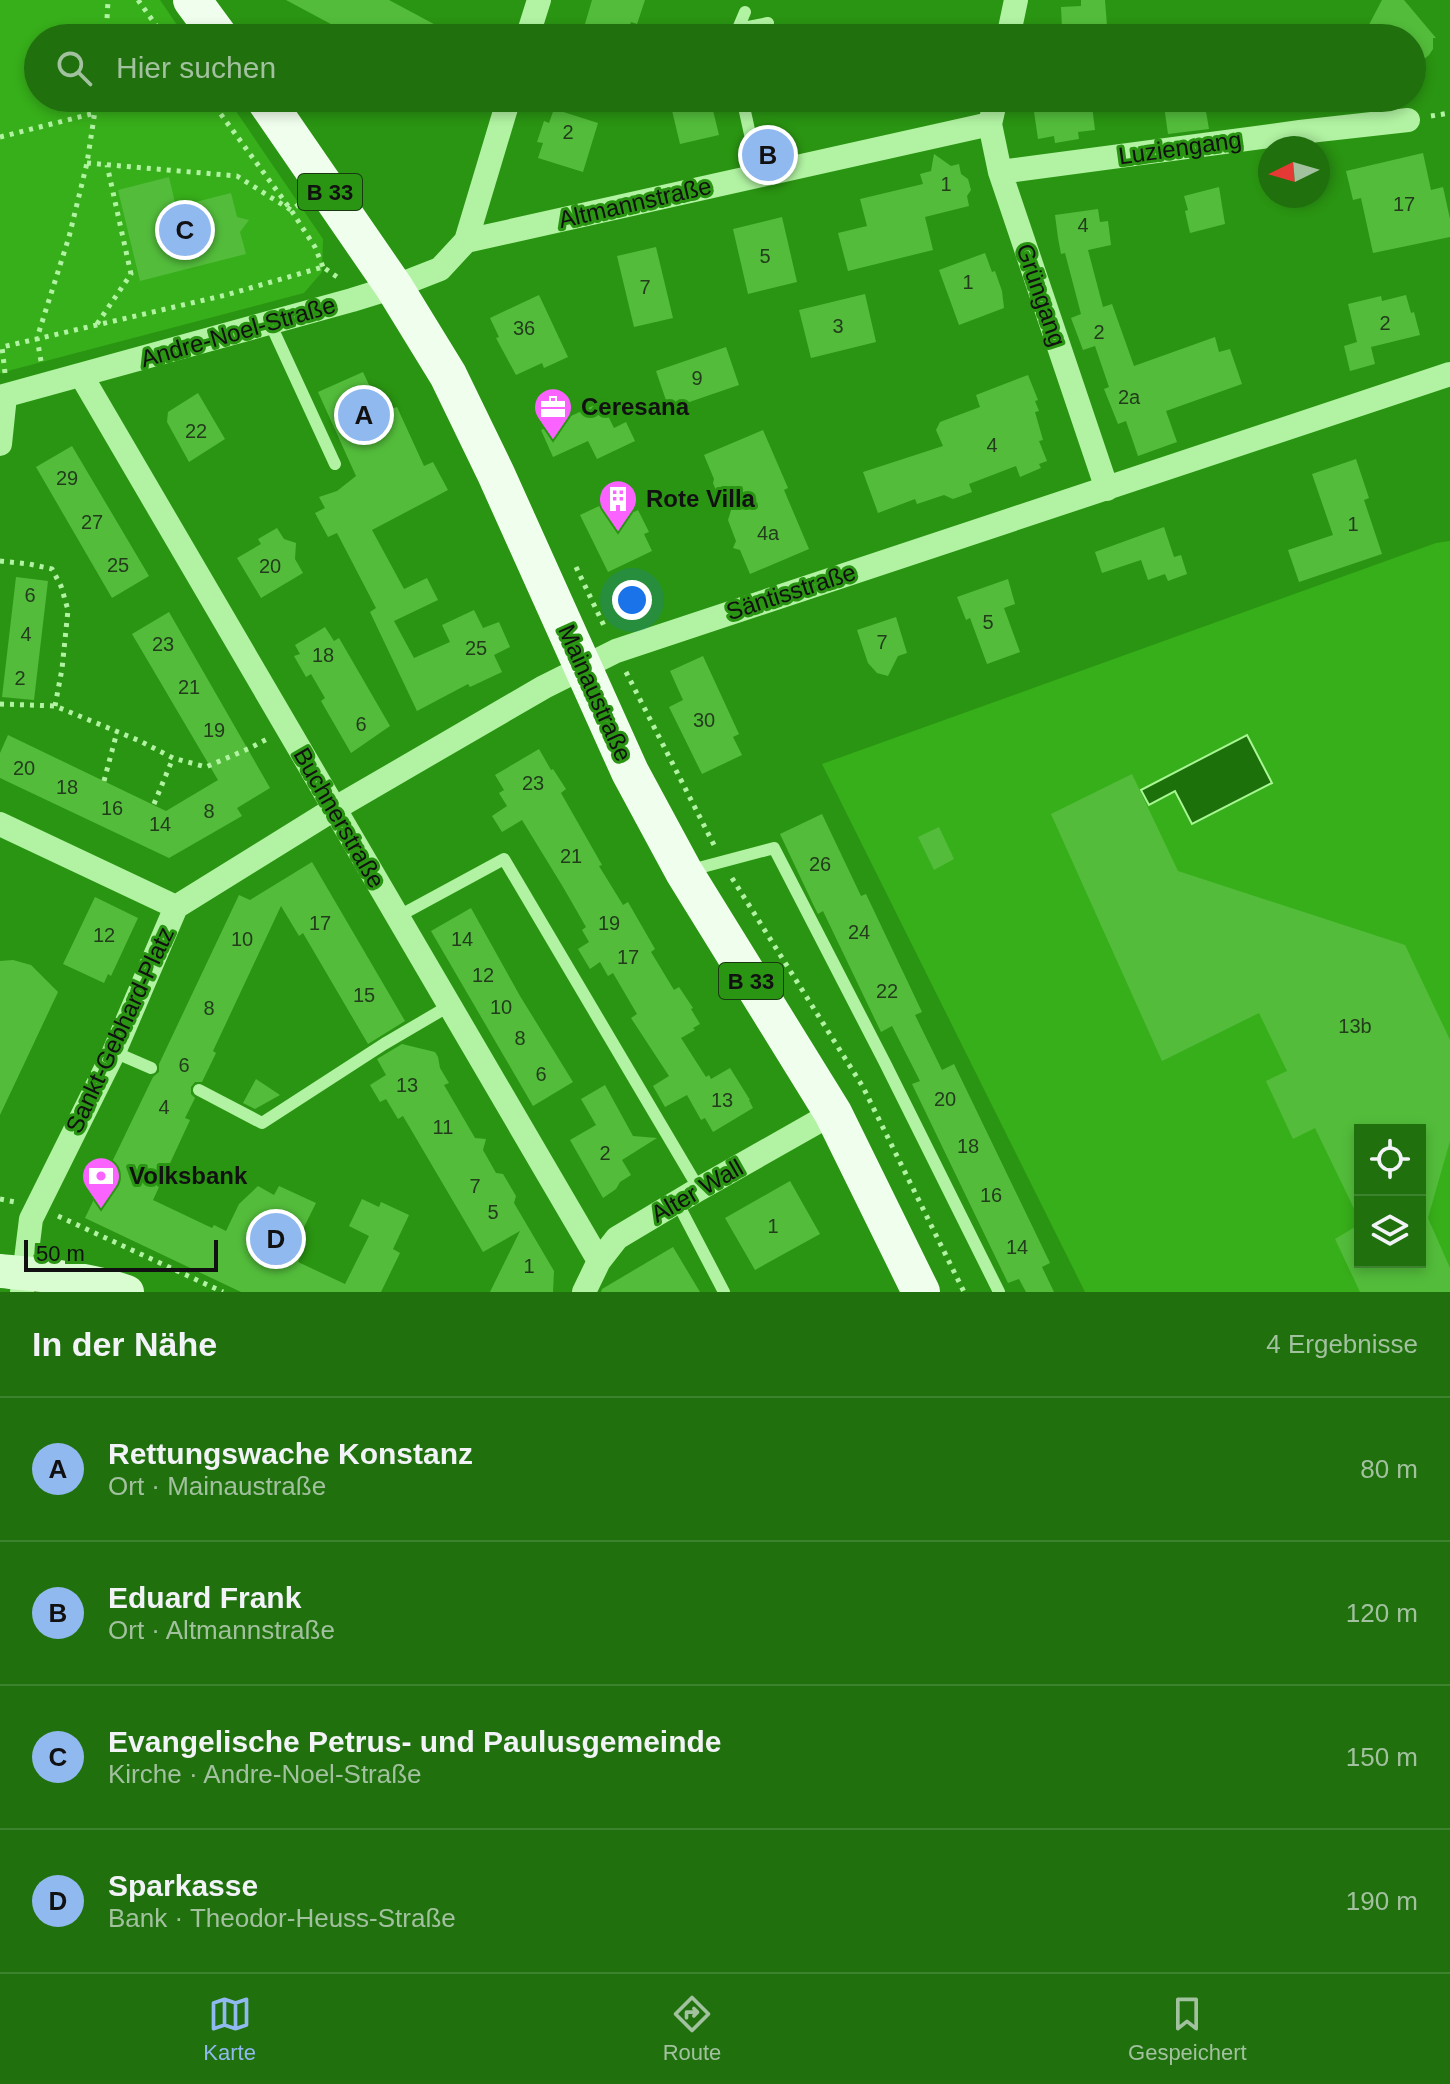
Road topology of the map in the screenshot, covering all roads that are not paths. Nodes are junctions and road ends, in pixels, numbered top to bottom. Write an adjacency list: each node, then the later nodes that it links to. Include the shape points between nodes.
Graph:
1 (192, 0): 6 (main road)
2 (539, 0): 7 (street)
3 (1016, 0): 10 (street)
4 (745, 12): 8 (lane)
5 (768, 23): 9 (lane)
6 (210, 24)
7 (531, 24)
8 (740, 24)
9 (765, 24)
10 (1011, 24)
11 (274, 112): 20 (main road, Mainaustraße / B 33, via 327,186)
12 (505, 112): 19 (street)
13 (745, 112): 18 (lane)
14 (993, 112): 16 (street, Grüngang)
15 (1408, 120): 17 (street, Luziengang)
16 (990, 124): 17 (street, Grüngang); 18 (street, Altmannstraße)
17 (1000, 172): 27 (street, Grüngang)
18 (759, 175): 19 (street, Altmannstraße)
19 (466, 241): 20 (street, Andre-Noel-Straße, via 440,269)
20 (379, 292): 21 (street, Andre-Noel-Straße); 28 (main road, Mainaustraße / B 33, via 448,375 496,474)
21 (270, 323): 23 (street, Andre-Noel-Straße); 26 (lane)
22 (1450, 374): 27 (street, Säntisstraße)
23 (81, 375): 24 (street, Andre-Noel-Straße); 29 (street, Buchnerstraße)
24 (3, 396): 25 (street)
25 (0, 444)
26 (335, 464)
27 (1107, 489): 28 (street, Säntisstraße)
28 (600, 659): 29 (street, Säntisstraße); 31 (main road, Mainaustraße / B 33, via 630,772)
29 (334, 809): 32 (street, Säntisstraße); 33 (street, Buchnerstraße)
30 (0, 824): 32 (street, Sankt-Gebhard-Platz)
31 (684, 872): 38 (main road, Mainaustraße / B 33); 47 (lane, via 774,848)
32 (176, 907): 35 (street, Sankt-Gebhard-Platz)
33 (396, 918): 34 (street, Buchnerstraße); 39 (lane, via 504,859)
34 (449, 1006): 37 (lane, via 262,1123); 41 (street, Buchnerstraße)
35 (114, 1052): 36 (lane); 42 (street, Sankt-Gebhard-Platz, via 31,1219)
36 (151, 1068)
37 (199, 1090)
38 (833, 1113): 39 (street, Alter Wall); 46 (main road, Mainaustraße / B 33)
39 (699, 1189): 40 (street, Alter Wall)
40 (677, 1202): 41 (street, Alter Wall, via 617,1238); 45 (lane)
41 (599, 1261): 44 (street, Alter Wall)
42 (15, 1279): 43 (main road, via 95,1283)
43 (127, 1292)
44 (584, 1292)
45 (724, 1292)
46 (921, 1292)
47 (999, 1292)

